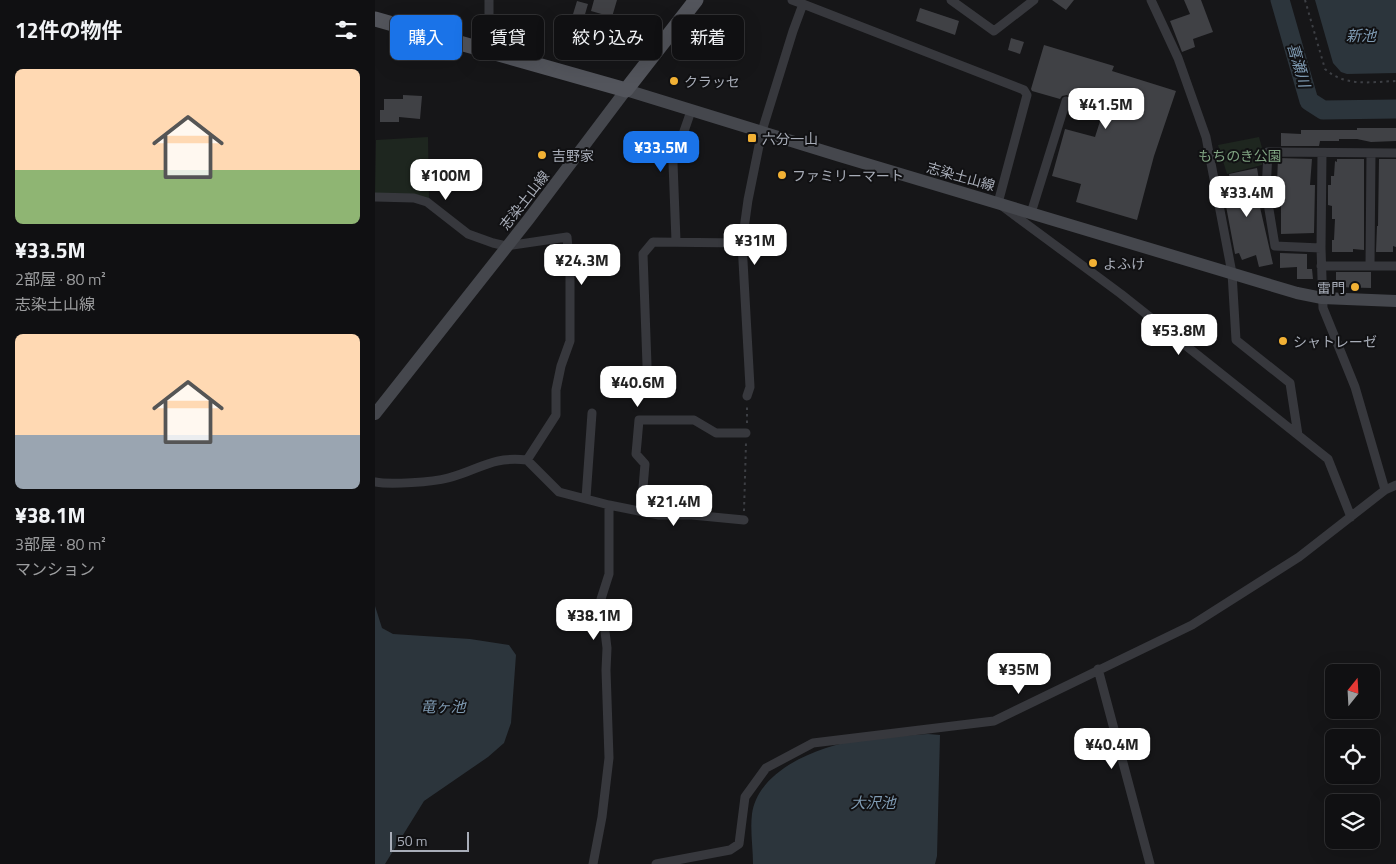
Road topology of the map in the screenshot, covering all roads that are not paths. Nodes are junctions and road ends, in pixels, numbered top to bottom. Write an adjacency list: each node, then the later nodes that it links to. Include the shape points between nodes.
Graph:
1 (489, 0): 8 (street)
2 (697, 0): 12 (main road)
3 (792, 0): 7 (street)
4 (951, 0): 5 (street, via 994,31)
5 (1033, 0)
6 (1151, 0): 29 (street, via 1179,58 1206,137)
7 (803, 4): 15 (street); 20 (street, via 1024,90 1027,95)
8 (489, 15)
9 (375, 19): 10 (main road)
10 (472, 45)
11 (524, 60): 12 (main road)
12 (627, 90): 14 (main road, 志染土山線); 24 (main road, 志染土山線)
13 (1066, 101): 21 (street)
14 (691, 111): 15 (main road, 志染土山線); 22 (street, via 673,163)
15 (762, 132): 20 (main road, 志染土山線); 23 (street)
16 (1322, 153): 17 (street); 25 (street); 25 (street, via 1268,152 1266,190 1275,246)
17 (1371, 153): 18 (street); 27 (street)
18 (1396, 153)
19 (375, 197): 24 (street, via 414,198 427,202 468,234)
20 (998, 203): 21 (main road, 志染土山線); 37 (street, via 1121,294)
21 (1031, 213): 29 (main road, 志染土山線)
22 (676, 242): 23 (street); 32 (street, via 653,242 643,254)
23 (742, 243): 33 (street, via 750,387)
24 (507, 246): 35 (main road, 志染土山線); 38 (street, via 567,237 570,341 561,366 556,415)
25 (1321, 248): 26 (street)
26 (1321, 266): 27 (street); 30 (street)
27 (1370, 266): 28 (street)
28 (1396, 266)
29 (1233, 274): 30 (main road, 志染土山線); 37 (street, via 1236,340 1290,383)
30 (1322, 298): 31 (main road, 志染土山線); 41 (street, via 1323,308 1355,387)
31 (1396, 301)
32 (648, 393)
33 (747, 396)
34 (592, 412): 42 (street)
35 (375, 414)
36 (746, 433): 44 (street, via 716,433 694,420 639,420 636,454 645,464)
37 (1298, 435): 45 (street, via 1328,459)
38 (527, 460): 39 (street, via 509,458 448,478 385,484); 42 (street, via 559,492)
39 (375, 482)
40 (1396, 485): 41 (street)
41 (1385, 490): 45 (street)
42 (587, 498): 43 (street)
43 (609, 505): 44 (street); 48 (street, via 609,574 601,599 607,648 609,758)
44 (641, 511): 46 (street)
45 (1351, 517): 47 (street, via 1299,557 1193,625)
46 (743, 520)
47 (1097, 669): 49 (street, via 994,720 813,743 766,768 745,797 739,844 730,850); 50 (street)
48 (593, 864)
49 (656, 864)
50 (1150, 864)

